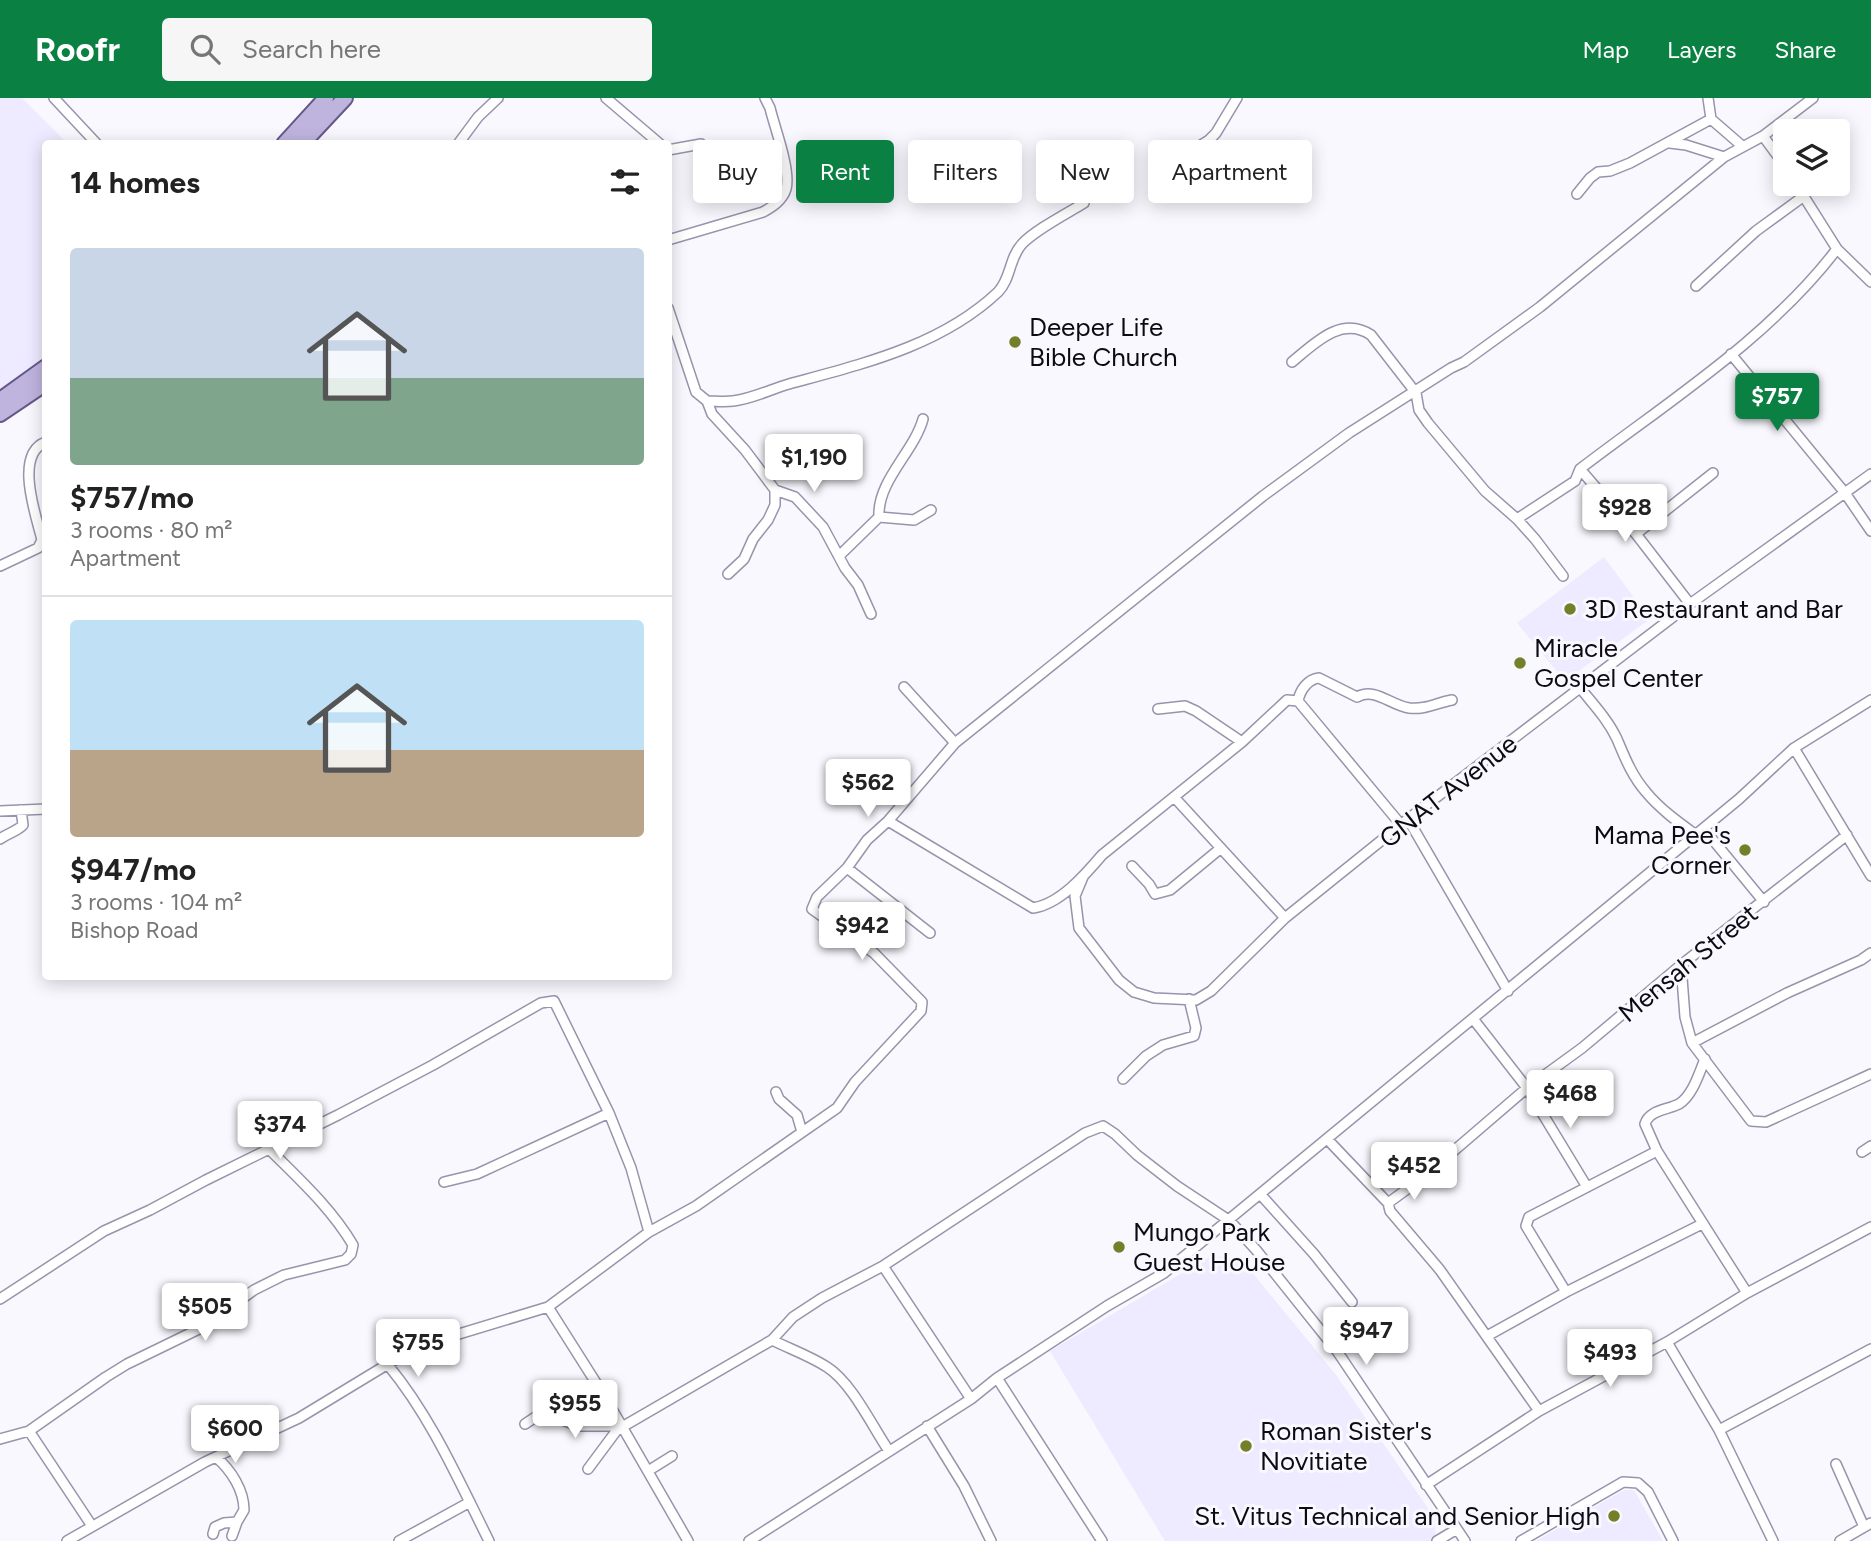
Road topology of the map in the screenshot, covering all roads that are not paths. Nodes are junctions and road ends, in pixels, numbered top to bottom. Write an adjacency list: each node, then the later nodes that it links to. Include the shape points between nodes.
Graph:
1 (54, 98): 12 (street)
2 (326, 98): 13 (main road)
3 (345, 98): 14 (main road)
4 (498, 98): 15 (street)
5 (606, 98): 16 (street)
6 (765, 98): 27 (street, via 787,177 785,192 763,212)
7 (1237, 98): 17 (street)
8 (1708, 98): 10 (street)
9 (1813, 98): 11 (street)
10 (1711, 119): 18 (street); 20 (street)
11 (1763, 136): 20 (street); 22 (street)
12 (92, 140)
13 (288, 140)
14 (306, 140)
15 (461, 140)
16 (655, 140)
17 (1209, 140)
18 (1670, 142): 23 (street); 24 (street, via 1630,163 1598,172)
19 (693, 145): 21 (street)
20 (1741, 145): 23 (street)
21 (672, 149)
22 (1773, 150)
23 (1724, 157): 36 (street, via 1540,307)
24 (1577, 194)
25 (1804, 196): 28 (street); 30 (street, via 1756,231)
26 (1084, 203): 38 (street, via 1021,245 999,291 912,347 735,401)
27 (672, 239)
28 (1837, 248): 29 (street); 32 (street, via 1811,282)
29 (1871, 282)
30 (1696, 286)
31 (672, 320): 38 (street, via 696,392)
32 (1731, 354): 42 (street); 46 (street)
33 (1292, 362): 36 (street, via 1328,333 1364,330)
34 (42, 375): 37 (main road)
35 (42, 376): 39 (main road)
36 (1416, 393): 49 (street, via 1419,410 1428,423 1485,491); 67 (street, via 1349,433 1263,496)
37 (0, 400)
38 (706, 401): 45 (street)
39 (0, 414)
40 (923, 419): 48 (street, via 886,489)
41 (42, 444): 53 (street, via 33,456 29,487)
42 (1580, 469): 49 (street, via 1574,481); 51 (street)
43 (1713, 473): 51 (street)
44 (1871, 474): 46 (street, GNAT Avenue)
45 (775, 490): 54 (street, via 803,505 823,527); 56 (street, via 768,520 744,559)
46 (1845, 493): 50 (street); 58 (street, GNAT Avenue)
47 (931, 510): 48 (street, via 914,520)
48 (879, 517): 54 (street)
49 (1517, 519): 57 (street)
50 (1871, 531)
51 (1636, 534): 58 (street)
52 (42, 540): 55 (street, via 38,548)
53 (42, 540)
54 (839, 556): 59 (street)
55 (0, 566)
56 (728, 574)
57 (1563, 576)
58 (1690, 604): 61 (street, GNAT Avenue)
59 (871, 614)
60 (904, 687): 67 (street)
61 (1581, 689): 74 (street, GNAT Avenue); 75 (street, via 1604,718 1646,792 1664,811)
62 (1452, 699): 64 (street, via 1427,708 1408,708 1379,695 1357,697 1313,678)
63 (1871, 700): 68 (street)
64 (1297, 701): 66 (street, via 1287,700); 74 (street)
65 (1158, 709): 66 (street, via 1185,706)
66 (1242, 742): 69 (street)
67 (955, 743): 73 (street)
68 (1794, 748): 75 (street); 76 (street)
69 (1174, 797): 78 (street); 82 (street, via 1102,855)
70 (42, 809): 71 (street)
71 (21, 810): 72 (street); 77 (street, via 23,825)
72 (0, 811)
73 (888, 821): 80 (street, via 867,840); 82 (street, via 1033,908 1044,906)
74 (1405, 823): 84 (street, GNAT Avenue); 88 (street)
75 (1700, 832): 83 (street); 88 (street)
76 (1847, 835): 81 (street); 83 (street, Mensah Street)
77 (0, 839)
78 (1221, 848): 79 (street, via 1170,890 1155,894); 84 (street)
79 (1132, 866)
80 (847, 869): 85 (street); 98 (street, via 817,897 812,909 874,953 923,1007 837,1108)
81 (1871, 876)
82 (1083, 877): 89 (street, GNAT Avenue, via 1075,896 1079,928 1119,980 1134,992 1154,998)
83 (1764, 902): 87 (street, Mensah Street)
84 (1285, 918): 89 (street, GNAT Avenue, via 1211,991)
85 (930, 933)
86 (1871, 953): 91 (street)
87 (1681, 965): 91 (street); 95 (street, Mensah Street)
88 (1508, 991): 90 (street)
89 (1189, 999): 94 (street, via 1194,1036 1163,1045)
90 (1474, 1020): 95 (street); 99 (street)
91 (1692, 1043): 92 (street)
92 (1705, 1059): 93 (street, via 1751,1121 1766,1122); 101 (street, via 1687,1096 1645,1121)
93 (1871, 1074)
94 (1123, 1079)
95 (1527, 1088): 103 (street); 105 (street, Mensah Street)
96 (775, 1092): 98 (street, via 797,1115)
97 (609, 1113): 100 (street, via 554,1001 541,1003); 102 (street, via 477,1174); 109 (street)
98 (802, 1132): 109 (street)
99 (1328, 1140): 104 (street); 105 (street)
100 (270, 1150): 113 (street, via 104,1231); 127 (street, via 329,1210 353,1245 351,1254 345,1260 285,1275 254,1290 202,1327 106,1377)
101 (1657, 1151): 103 (street); 107 (street)
102 (444, 1182)
103 (1587, 1187): 111 (street, via 1526,1221)
104 (1261, 1195): 106 (street); 114 (street)
105 (1388, 1203): 116 (street)
106 (1230, 1221): 110 (street, via 1177,1186 1103,1126 1085,1133); 121 (street, via 1164,1273); 136 (street, via 1337,1352)
107 (1702, 1224): 111 (street); 112 (street)
108 (1871, 1227): 112 (street)
109 (649, 1232): 115 (street)
110 (883, 1266): 117 (street, via 803,1311); 122 (street)
111 (1566, 1292): 116 (street)
112 (1747, 1293): 118 (street)
113 (0, 1299)
114 (1352, 1302)
115 (548, 1307): 120 (street, via 430,1342); 126 (street)
116 (1487, 1336): 123 (street)
117 (772, 1340): 126 (street); 130 (street, via 835,1374)
118 (1667, 1342): 123 (street); 128 (street)
119 (1871, 1349): 128 (street)
120 (388, 1365): 132 (street, via 299,1418); 137 (street, via 413,1398)
121 (997, 1378): 122 (street); 150 (street)
122 (971, 1399): 125 (street)
123 (1539, 1411): 136 (street)
124 (525, 1424): 126 (street, via 547,1414 578,1426)
125 (927, 1426): 130 (street); 149 (street)
126 (623, 1427): 134 (street); 135 (street)
127 (29, 1430): 129 (street); 140 (street)
128 (1719, 1430): 155 (street)
129 (0, 1439)
130 (889, 1451): 148 (street)
131 (672, 1456): 135 (street)
132 (216, 1457): 138 (street, via 241,1490 244,1510); 140 (street)
133 (1836, 1464): 139 (street)
134 (587, 1469)
135 (648, 1471): 147 (street)
136 (1426, 1485): 141 (street)
137 (470, 1502): 145 (street); 146 (street)
138 (237, 1522): 142 (street, via 215,1527); 143 (street)
139 (1868, 1525): 156 (street)
140 (92, 1526): 144 (street)
141 (1457, 1529): 151 (street); 152 (street)
142 (213, 1534)
143 (232, 1535)
144 (67, 1541)
145 (399, 1541)
146 (489, 1541)
147 (688, 1541)
148 (749, 1541)
149 (992, 1541)
150 (1102, 1541)
151 (1437, 1541)
152 (1465, 1541)
153 (1521, 1541): 154 (street, via 1623,1482 1637,1483 1648,1493)
154 (1673, 1541)
155 (1773, 1541)
156 (1840, 1541)

